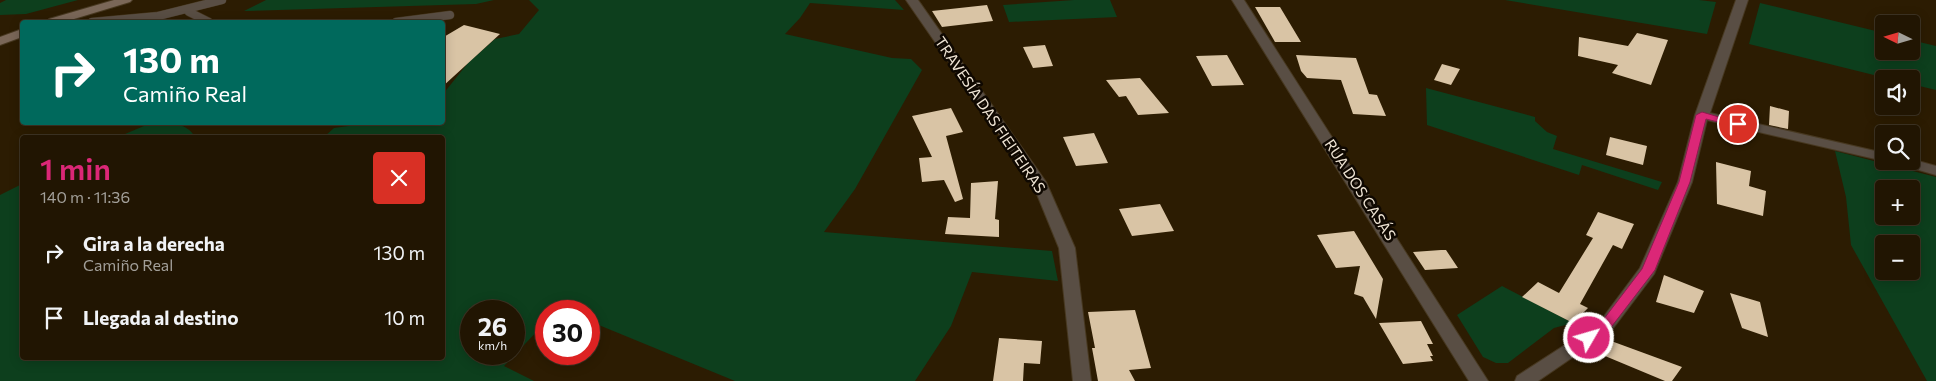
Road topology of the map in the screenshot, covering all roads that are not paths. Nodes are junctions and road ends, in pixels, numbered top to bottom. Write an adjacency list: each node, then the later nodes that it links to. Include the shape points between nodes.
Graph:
1 (126, 0): 8 (street)
2 (222, 0): 6 (lane)
3 (912, 0): 18 (street, TRAVESÍA DAS FIEITEIRAS, via 1038,182 1067,248)
4 (1238, 0): 19 (street, RÚA DOS CASÁS)
5 (1742, 0): 14 (street)
6 (189, 12): 9 (lane); 10 (lane)
7 (450, 15): 11 (lane)
8 (61, 20)
9 (137, 20)
10 (204, 20)
11 (411, 20)
12 (20, 34): 13 (street)
13 (0, 41)
14 (1702, 115): 15 (street); 20 (street, via 1685,182 1648,270 1605,327)
15 (1875, 155)
16 (1920, 166): 17 (street)
17 (1936, 171)
18 (1082, 381)
19 (1479, 381)
20 (1524, 381)

